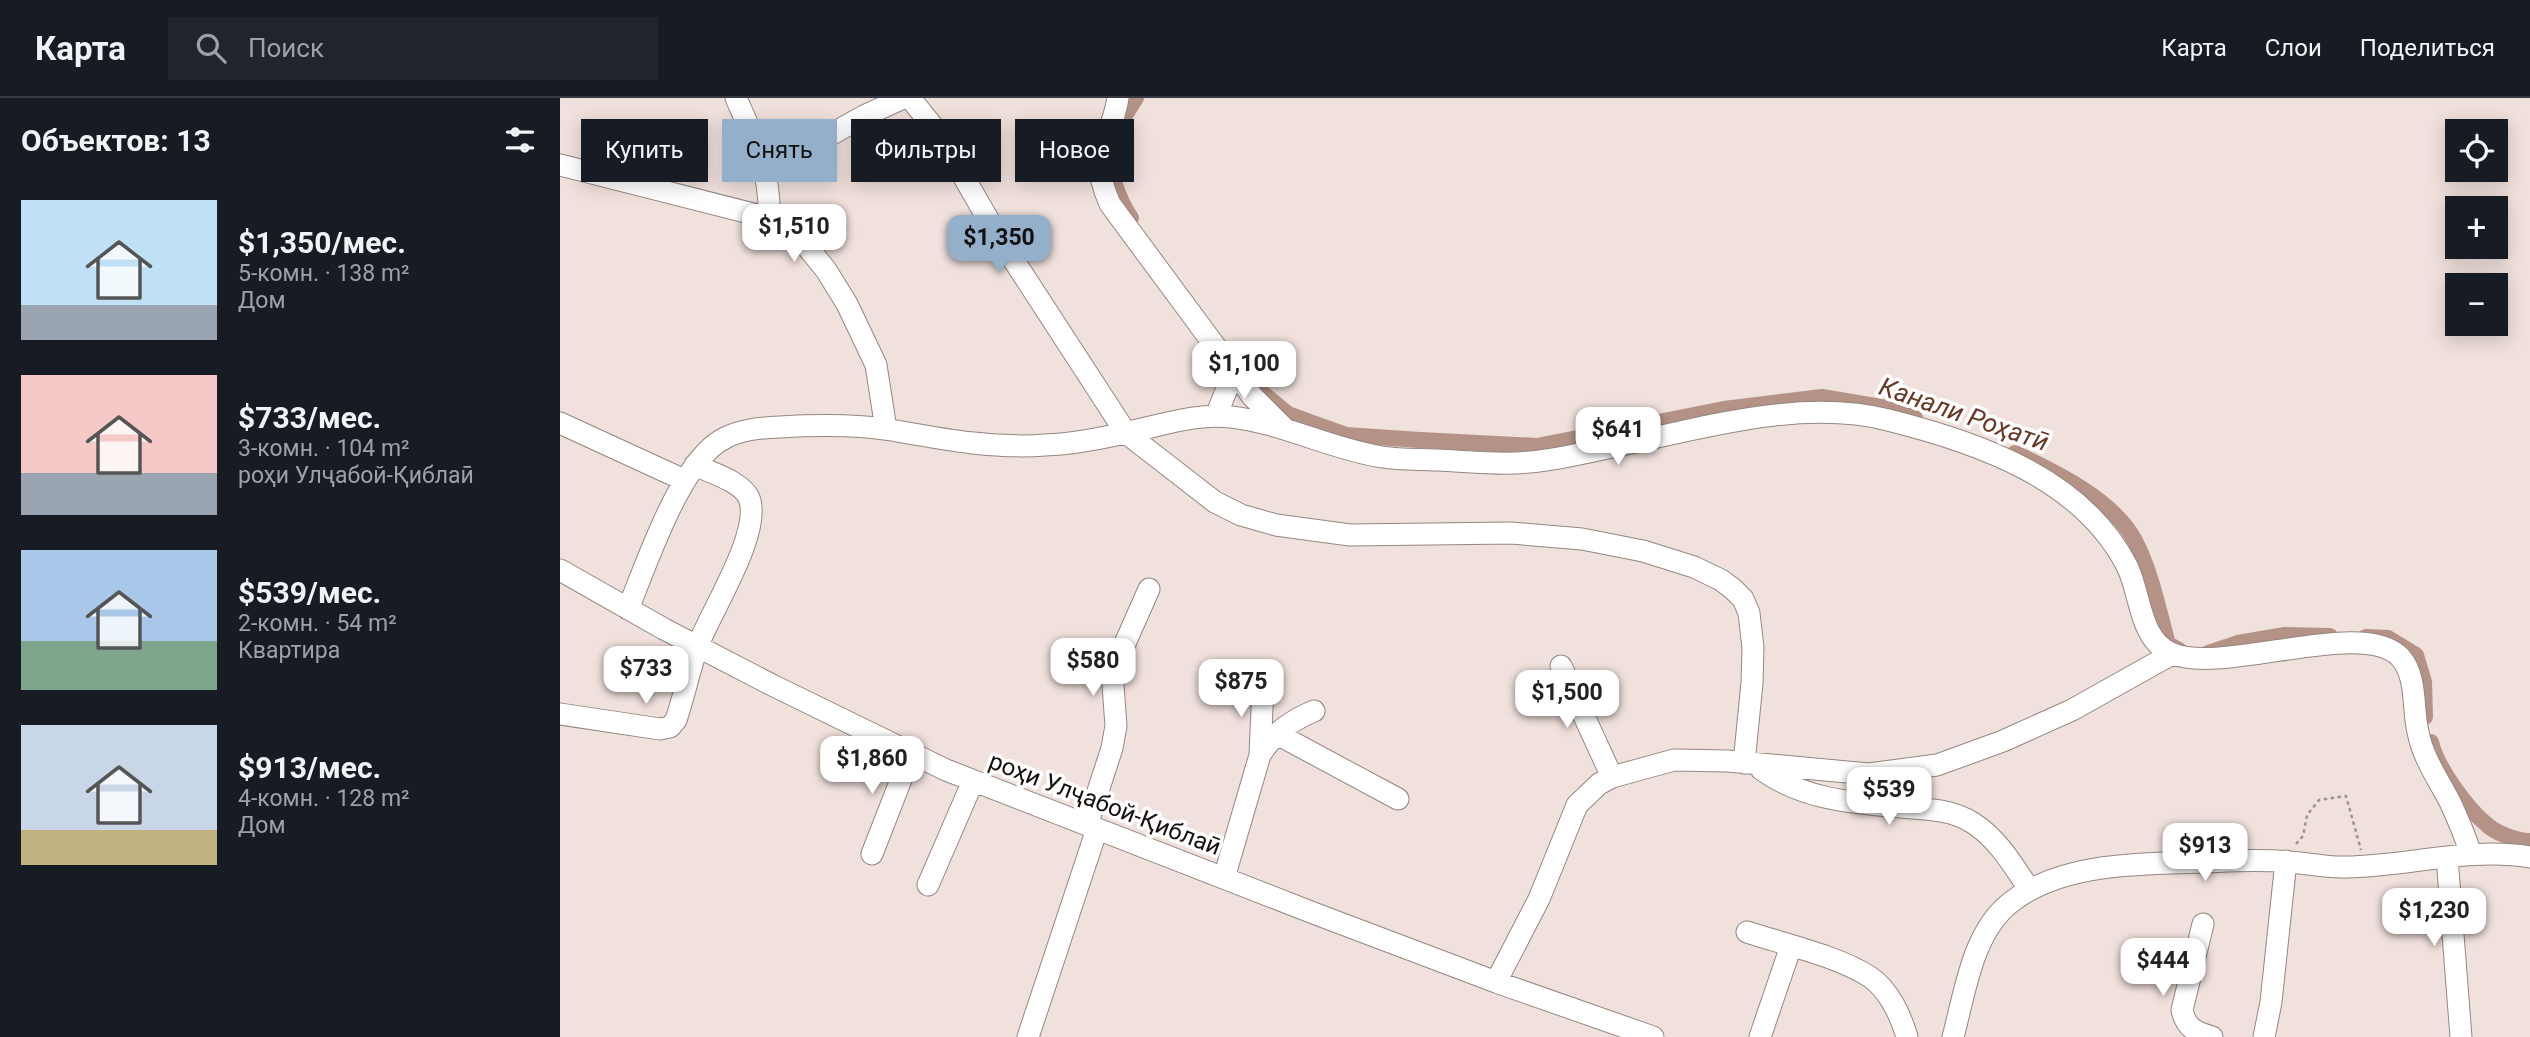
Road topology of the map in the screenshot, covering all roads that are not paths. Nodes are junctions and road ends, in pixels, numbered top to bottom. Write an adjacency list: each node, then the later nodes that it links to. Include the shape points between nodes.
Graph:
1 (737, 98): 5 (street)
2 (903, 98): 6 (street)
3 (910, 98): 15 (street, via 939,134 996,233)
4 (1112, 100): 10 (street, via 1098,162 1110,204)
5 (745, 119)
6 (837, 131)
7 (560, 165): 9 (street)
8 (768, 182): 9 (street)
9 (769, 218): 13 (street, via 804,243 847,304 876,365)
10 (1234, 370): 11 (street); 14 (street, via 1252,396)
11 (1216, 416): 14 (street); 15 (street, via 1185,418)
12 (560, 423): 16 (street)
13 (886, 429): 15 (street, via 995,446 1048,445); 16 (street, via 803,426 743,431 706,451)
14 (1288, 432): 21 (street, via 1380,457 1510,463 1770,415 1841,412 1884,418 2025,468 2083,509 2126,565 2147,629)
15 (1126, 433): 29 (street, via 1215,502 1276,525 1350,535 1511,533 1582,539 1643,551 1721,580 1743,599 1752,625)
16 (690, 472): 19 (street); 20 (street, via 739,487 747,494 751,512 744,543)
17 (560, 570): 19 (street, роҳи Улҷабой-Қиблаӣ)
18 (1149, 589): 33 (street, via 1115,666 1112,748)
19 (628, 609): 20 (street, роҳи Улҷабой-Қиблаӣ)
20 (698, 646): 25 (street, via 682,704 670,727 653,729); 27 (street, роҳи Улҷабой-Қиблаӣ)
21 (2172, 654): 29 (street, via 2072,710 1937,765 1869,774); 35 (street, via 2211,658 2347,644 2375,645 2396,653 2408,671 2418,733 2429,765)
22 (1561, 666): 30 (street)
23 (1263, 684): 28 (street)
24 (1314, 711): 26 (street)
25 (560, 714)
26 (1277, 734): 28 (street); 32 (street)
27 (911, 754): 31 (street, роҳи Улҷабой-Қиблаӣ); 34 (street)
28 (1261, 755): 39 (street)
29 (1750, 764): 30 (street, via 1674,760); 41 (street, via 1795,788 1826,798 1944,810 1972,822 2007,856)
30 (1612, 777): 45 (street, via 1577,805 1539,899)
31 (973, 781): 33 (street, роҳи Улҷабой-Қиблаӣ); 40 (street)
32 (1398, 799)
33 (1092, 827): 39 (street, роҳи Улҷабой-Қиблаӣ); 46 (street)
34 (873, 853)
35 (2471, 854): 36 (street); 37 (street)
36 (2447, 857): 38 (street, via 2343,868); 53 (street)
37 (2530, 857)
38 (2286, 861): 41 (street, via 2134,864 2098,868); 52 (street)
39 (1224, 878): 45 (street, роҳи Улҷабой-Қиблаӣ)
40 (928, 885)
41 (2029, 889): 50 (street, via 1992,921 1976,955)
42 (2203, 924): 51 (street, via 2182,1010 2191,1028)
43 (1746, 932): 44 (street)
44 (1791, 946): 48 (street); 49 (street, via 1872,978 1894,1005)
45 (1496, 982): 47 (street, роҳи Улҷабой-Қиблаӣ)
46 (1028, 1037)
47 (1653, 1037)
48 (1760, 1037)
49 (1906, 1037)
50 (1953, 1037)
51 (2212, 1037)
52 (2264, 1037)
53 (2461, 1037)

